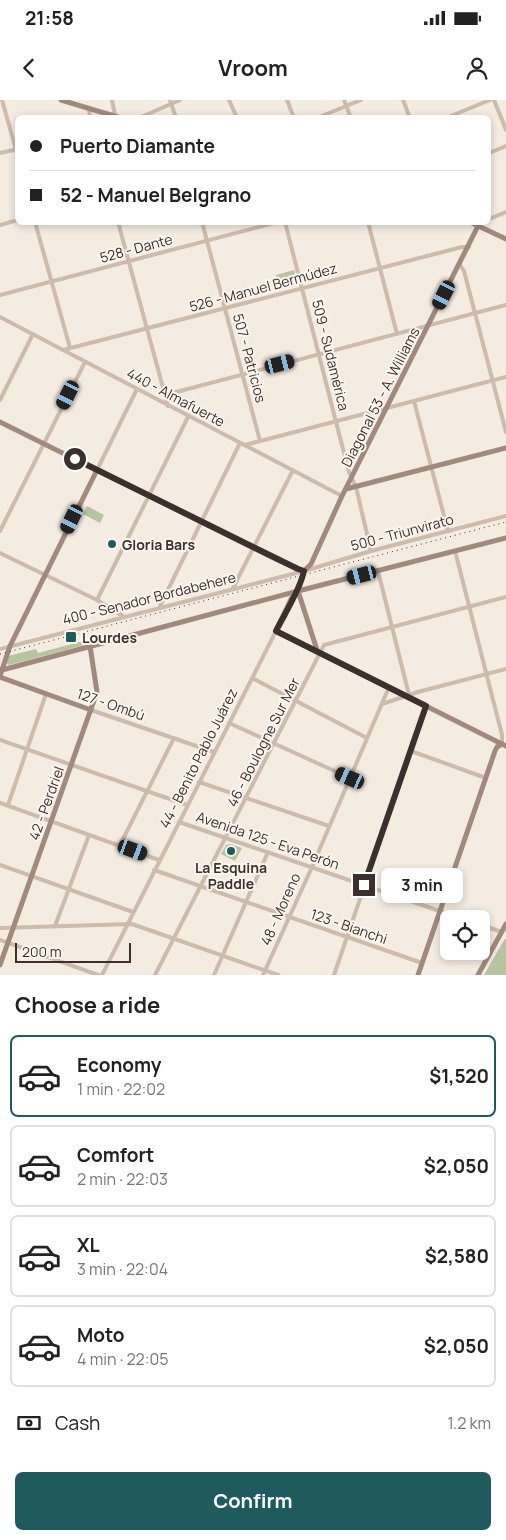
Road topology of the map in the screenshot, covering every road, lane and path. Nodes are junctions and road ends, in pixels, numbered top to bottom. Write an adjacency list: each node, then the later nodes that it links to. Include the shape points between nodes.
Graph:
1 (2, 100): 25 (street)
2 (61, 100): 13 (street)
3 (112, 100): 15 (street)
4 (180, 100): 11 (street)
5 (230, 100): 18 (street)
6 (287, 100): 19 (street)
7 (344, 100): 12 (street)
8 (362, 100): 12 (street)
9 (403, 100): 22 (street)
10 (492, 100): 23 (street); 24 (street)
11 (170, 102): 16 (street); 17 (street)
12 (347, 106): 20 (street); 21 (street)
13 (89, 109): 14 (street); 15 (street)
14 (90, 115)
15 (114, 115)
16 (145, 115)
17 (175, 115)
18 (236, 115)
19 (293, 115)
20 (324, 115)
21 (350, 115)
22 (409, 115)
23 (454, 115)
24 (506, 130)
25 (15, 142)
26 (506, 146): 28 (street)
27 (15, 150): 29 (street)
28 (491, 152)
29 (0, 154)
30 (506, 212): 31 (street)
31 (491, 218)
32 (15, 221): 33 (street)
33 (0, 225)
34 (36, 225): 48 (street)
35 (119, 225): 45 (street)
36 (203, 225): 43 (street, 507 - Patricios)
37 (267, 225): 43 (street, 528 - Dante)
38 (286, 225): 49 (street, 509 - Sudamérica)
39 (369, 225): 47 (street)
40 (479, 225): 44 (street, Diagonal 53 - A. Williams)
41 (482, 225): 42 (street)
42 (506, 239)
43 (207, 241): 45 (street, 528 - Dante); 52 (street, 507 - Patricios)
44 (468, 247): 46 (street, Diagonal 53 - A. Williams); 47 (street, 526 - Manuel Bermúdez)
45 (129, 262): 48 (street, 528 - Dante); 56 (street)
46 (460, 265): 53 (street); 55 (street, Diagonal 53 - A. Williams)
47 (380, 268): 49 (street, 526 - Manuel Bermúdez); 58 (street)
48 (51, 282): 50 (street, 528 - Dante); 59 (street)
49 (302, 288): 52 (street, 526 - Manuel Bermúdez); 61 (street, 509 - Sudamérica)
50 (0, 295)
51 (506, 306): 53 (street)
52 (224, 308): 56 (street, 526 - Manuel Bermúdez); 63 (street, 507 - Patricios)
53 (476, 313): 55 (street); 65 (street)
54 (0, 317): 57 (street, 440 - Almafuerte)
55 (429, 325): 58 (street); 71 (street, Diagonal 53 - A. Williams)
56 (147, 328): 59 (street, 526 - Manuel Bermúdez); 67 (street)
57 (32, 334): 60 (street, 440 - Almafuerte); 68 (street)
58 (398, 334): 61 (street)
59 (70, 348): 60 (street, 526 - Manuel Bermúdez)
60 (63, 350): 62 (street, 440 - Almafuerte)
61 (319, 354): 63 (street); 74 (street, 509 - Sudamérica)
62 (85, 362): 66 (street, 440 - Almafuerte); 77 (street)
63 (242, 374): 67 (street); 76 (street, 507 - Patricios)
64 (506, 377): 65 (street)
65 (492, 381): 69 (street); 75 (street)
66 (137, 389): 70 (street, 440 - Almafuerte); 81 (street)
67 (165, 395): 70 (street)
68 (0, 400)
69 (414, 401): 71 (street); 80 (street)
70 (168, 406): 72 (street, 440 - Almafuerte)
71 (387, 408): 74 (street); 83 (street, Diagonal 53 - A. Williams)
72 (188, 417): 78 (street, 440 - Almafuerte); 86 (street)
73 (0, 422): 77 (street)
74 (336, 422): 76 (street); 83 (street, 509 - Sudamérica)
75 (506, 432)
76 (260, 441): 78 (street)
77 (43, 444): 81 (street); 90 (street)
78 (243, 444): 82 (street, 440 - Almafuerte); 89 (street)
79 (506, 448): 80 (street)
80 (432, 467): 84 (street); 91 (street)
81 (97, 470): 86 (street); 99 (street)
82 (293, 470): 87 (street, 440 - Almafuerte); 93 (street)
83 (352, 477): 84 (street, 509 - Sudamérica); 85 (street, Diagonal 53 - A. Williams)
84 (356, 487): 85 (street); 94 (street, 509 - Sudamérica)
85 (346, 489): 87 (street, Diagonal 53 - A. Williams)
86 (149, 496): 89 (street); 104 (street)
87 (342, 496): 97 (street, Diagonal 53 - A. Williams, via 311,564)
88 (506, 516): 91 (street, 500 - Triunvirato)
89 (202, 522): 93 (street); 105 (street)
90 (0, 531)
91 (448, 531): 94 (street, 500 - Triunvirato)
92 (506, 538): 95 (street)
93 (254, 548): 97 (street); 101 (street)
94 (371, 551): 97 (street, 500 - Triunvirato)
95 (455, 551): 98 (street); 106 (street)
96 (0, 553): 99 (street)
97 (304, 571): 100 (street, Diagonal 53 - A. Williams); 101 (street, 400 - Senador Bordabehere)
98 (378, 571): 102 (street); 108 (street)
99 (44, 575): 104 (street); 110 (street)
100 (302, 579): 102 (street, 44 - Benito Pablo Juárez)
101 (233, 588): 105 (street, 400 - Senador Bordabehere)
102 (298, 591): 109 (street, 44 - Benito Pablo Juárez); 111 (street); 113 (street)
103 (506, 598): 106 (street)
104 (97, 600): 107 (street)
105 (160, 606): 107 (street, 400 - Senador Bordabehere)
106 (468, 607): 108 (street); 116 (street)
107 (123, 616): 110 (street, 400 - Senador Bordabehere)
108 (392, 628): 113 (street, via 327,644); 121 (street)
109 (276, 631): 113 (street); 118 (street, 44 - Benito Pablo Juárez)
110 (10, 646): 112 (street, 400 - Senador Bordabehere); 115 (street)
111 (90, 646): 115 (street); 125 (street, 42 - Perdriel, via 97,690)
112 (0, 648)
113 (319, 652): 119 (street); 122 (street, 46 - Boulogne Sur Mer)
114 (506, 669): 116 (street)
115 (1, 670): 117 (street)
116 (486, 674): 121 (street); 130 (street)
117 (0, 676): 120 (street, 127 - Ombú)
118 (252, 678): 122 (street); 126 (street, 44 - Benito Pablo Juárez)
119 (388, 687): 121 (street); 123 (street, 48 - Moreno)
120 (46, 694): 125 (street, 127 - Ombú); 132 (street)
121 (407, 695): 123 (street); 124 (street)
122 (297, 700): 128 (street); 131 (street, 46 - Boulogne Sur Mer)
123 (382, 704): 128 (street, 48 - Moreno)
124 (426, 706): 130 (street); 133 (street)
125 (91, 710): 127 (street, 127 - Ombú); 135 (street, 42 - Perdriel)
126 (229, 723): 131 (street); 134 (street, 44 - Benito Pablo Juárez)
127 (174, 738): 134 (street, 127 - Ombú); 139 (street)
128 (367, 738): 136 (street, 48 - Moreno)
129 (0, 740): 132 (street)
130 (505, 743): 137 (street, via 497,747)
131 (274, 744): 136 (street); 140 (street, 46 - Boulogne Sur Mer)
132 (26, 749): 135 (street); 142 (street)
133 (411, 751): 137 (street); 157 (street)
134 (214, 752): 138 (street, 44 - Benito Pablo Juárez)
135 (72, 765): 139 (street); 144 (street, 42 - Perdriel)
136 (350, 778): 146 (street, 48 - Moreno)
137 (486, 778): 160 (street)
138 (199, 782): 140 (street); 143 (street, 44 - Benito Pablo Juárez)
139 (146, 792): 143 (street); 149 (street)
140 (247, 798): 146 (street); 148 (street, 46 - Boulogne Sur Mer)
141 (0, 802): 142 (street)
142 (8, 805): 144 (street)
143 (187, 805): 145 (street, 44 - Benito Pablo Juárez)
144 (52, 821): 147 (street); 155 (street, 42 - Perdriel)
145 (179, 822): 148 (street, Avenida 125 - Eva Perón); 151 (street, 44 - Benito Pablo Juárez)
146 (329, 826): 153 (street, 48 - Moreno)
147 (89, 835): 149 (street); 158 (street)
148 (226, 838): 150 (street, Avenida 125 - Eva Perón); 156 (street, 46 - Boulogne Sur Mer)
149 (120, 845): 151 (street)
150 (268, 852): 153 (street, Avenida 125 - Eva Perón); 159 (street)
151 (159, 860): 154 (street, 44 - Benito Pablo Juárez)
152 (0, 865): 155 (street)
153 (312, 867): 157 (street, Avenida 125 - Eva Perón); 164 (street, 48 - Moreno)
154 (154, 870): 156 (street, 123 - Bianchi); 162 (street, 44 - Benito Pablo Juárez)
155 (32, 876): 158 (street); 168 (street, 42 - Perdriel)
156 (202, 885): 159 (street, 123 - Bianchi); 173 (street, 46 - Boulogne Sur Mer)
157 (364, 885): 161 (street, Avenida 125 - Eva Perón); 172 (street)
158 (69, 890): 162 (street); 167 (street)
159 (246, 902): 164 (street, 123 - Bianchi); 176 (street)
160 (441, 910)
161 (440, 911)
162 (133, 912): 165 (street, 44 - Benito Pablo Juárez)
163 (440, 914): 177 (street)
164 (289, 916): 172 (street, 123 - Bianchi); 179 (street, 48 - Moreno)
165 (128, 924): 167 (street); 173 (street); 180 (street, 44 - Benito Pablo Juárez)
166 (506, 924): 171 (street)
167 (55, 926): 168 (street)
168 (13, 927): 169 (street); 175 (street, 42 - Perdriel)
169 (0, 928)
170 (490, 928): 171 (street)
171 (504, 933): 186 (street)
172 (347, 937): 177 (street, 123 - Bianchi); 184 (street)
173 (174, 938): 176 (street); 181 (street, 46 - Boulogne Sur Mer)
174 (0, 940): 175 (street)
175 (8, 943): 178 (street, 42 - Perdriel); 180 (street)
176 (222, 955): 179 (street); 182 (street)
177 (422, 963): 185 (street)
178 (0, 965)
179 (264, 973): 183 (street)
180 (100, 975)
181 (155, 975)
182 (214, 975)
183 (278, 975)
184 (334, 975)
185 (418, 975)
186 (478, 975)

